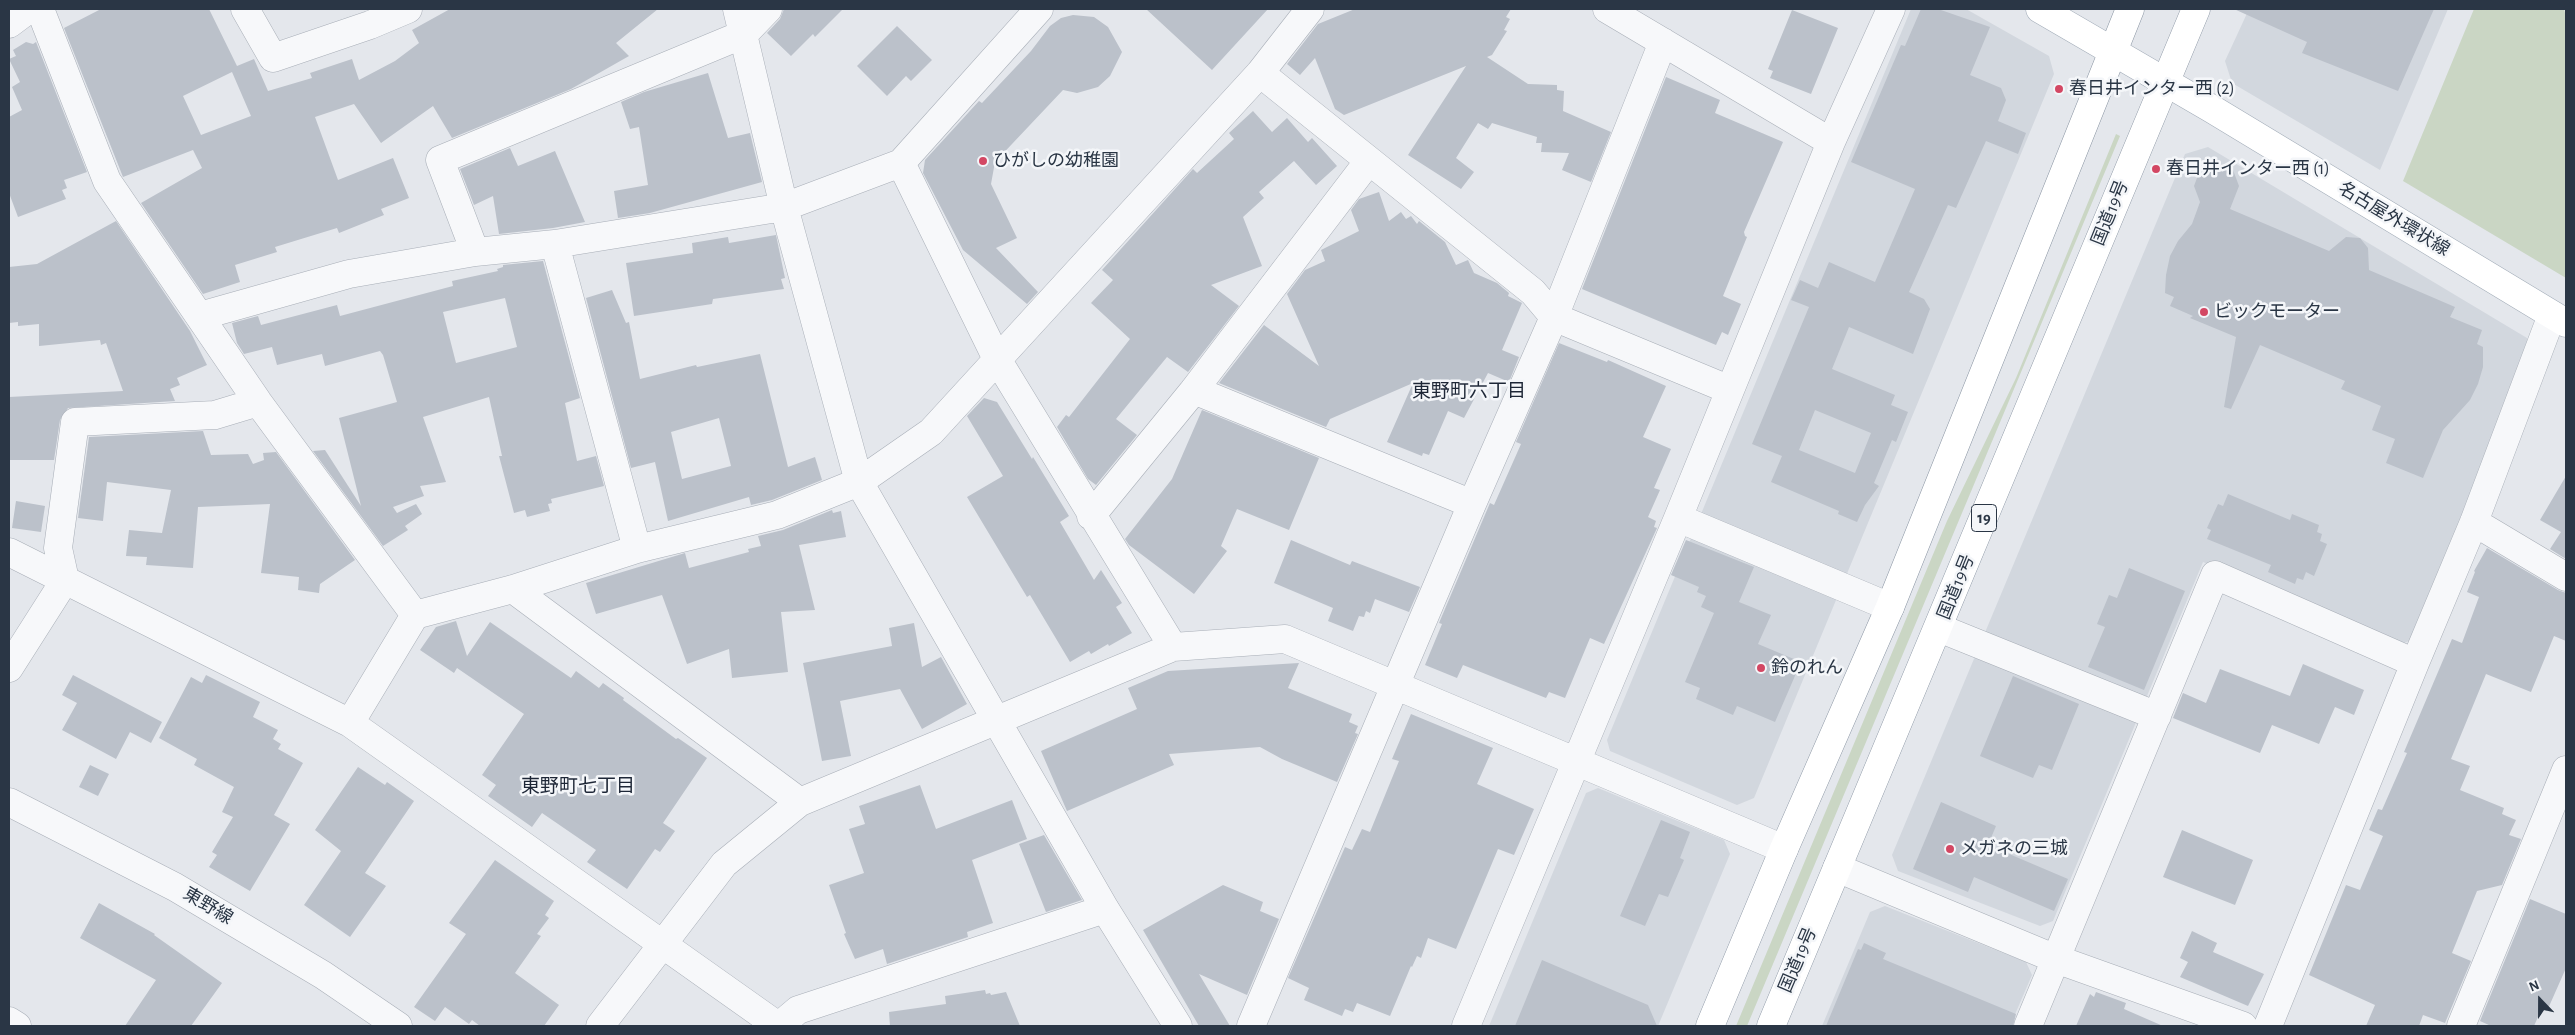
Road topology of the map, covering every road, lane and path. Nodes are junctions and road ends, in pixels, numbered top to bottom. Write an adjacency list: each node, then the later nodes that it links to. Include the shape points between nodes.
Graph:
1 (29, 9): 14 (street)
2 (40, 9): 25 (street, via 107,180)
3 (245, 9): 4 (street, via 273,58)
4 (408, 9)
5 (768, 9): 13 (street)
6 (1039, 9): 21 (street)
7 (1310, 9): 17 (street)
8 (1607, 9): 15 (street)
9 (1891, 9): 19 (street)
10 (2040, 9): 16 (main road, 名古屋外環状線)
11 (2130, 9): 16 (main road)
12 (2196, 9): 18 (main road, 国道19号 / 19)
13 (741, 21): 22 (street); 24 (street, via 440,160)
14 (9, 24)
15 (1663, 42): 19 (street); 26 (street)
16 (2111, 52): 18 (main road, 名古屋外環状線); 42 (main road)
17 (1260, 73): 20 (street); 28 (street)
18 (2164, 82): 27 (main road, 名古屋外環状線); 44 (main road, 国道19号 / 19)
19 (1831, 142): 30 (street)
20 (1368, 162): 26 (street, via 1533,292); 29 (street)
21 (901, 163): 22 (street); 28 (street)
22 (784, 207): 23 (street); 32 (street)
23 (555, 244): 24 (street); 37 (street)
24 (475, 252): 25 (street, via 349,274)
25 (200, 316): 31 (street)
26 (1554, 317): 30 (street); 33 (street)
27 (2559, 319): 36 (street)
28 (997, 360): 32 (street, via 931,432); 34 (street)
29 (1194, 390): 33 (street); 34 (street)
30 (1730, 390): 35 (street)
31 (258, 402): 40 (street, via 215,415 75,422 58,548); 43 (street)
32 (859, 482): 37 (street, via 777,515); 50 (street)
33 (1472, 504): 48 (street)
34 (1091, 516): 45 (street)
35 (1678, 518): 42 (street); 52 (street)
36 (2474, 522): 39 (street); 46 (street)
37 (637, 549): 41 (street)
38 (9, 552): 40 (street)
39 (2566, 577)
40 (65, 580): 47 (street); 51 (street)
41 (513, 589): 43 (street); 55 (street)
42 (1890, 607): 56 (main road)
43 (415, 615): 51 (street)
44 (1939, 628): 49 (street); 57 (main road, 国道19号 / 19)
45 (1172, 648): 48 (street, via 1284,639); 50 (street)
46 (2414, 663): 49 (street, via 2215,575); 73 (street)
47 (9, 668)
48 (1397, 686): 52 (street); 67 (street)
49 (2157, 716): 60 (street)
50 (997, 720): 55 (street); 58 (street)
51 (350, 723): 59 (street)
52 (1577, 760): 56 (street); 68 (street)
53 (2566, 770): 74 (street)
54 (9, 802): 63 (street, 東野線, via 176,887 323,975)
55 (800, 802): 59 (street, via 724,864)
56 (1784, 849): 69 (main road)
57 (1837, 868): 60 (street); 70 (main road, 国道19号 / 19)
58 (1105, 909): 65 (street, via 798,1010); 66 (street)
59 (663, 944): 64 (street); 65 (street)
60 (2056, 959): 71 (street); 72 (street)
61 (9, 1021): 62 (street)
62 (17, 1026)
63 (398, 1026)
64 (600, 1026)
65 (778, 1026)
66 (1178, 1026)
67 (1251, 1026)
68 (1466, 1026)
69 (1710, 1026)
70 (1771, 1026)
71 (2028, 1026)
72 (2243, 1026)
73 (2268, 1026)
74 (2461, 1026)

